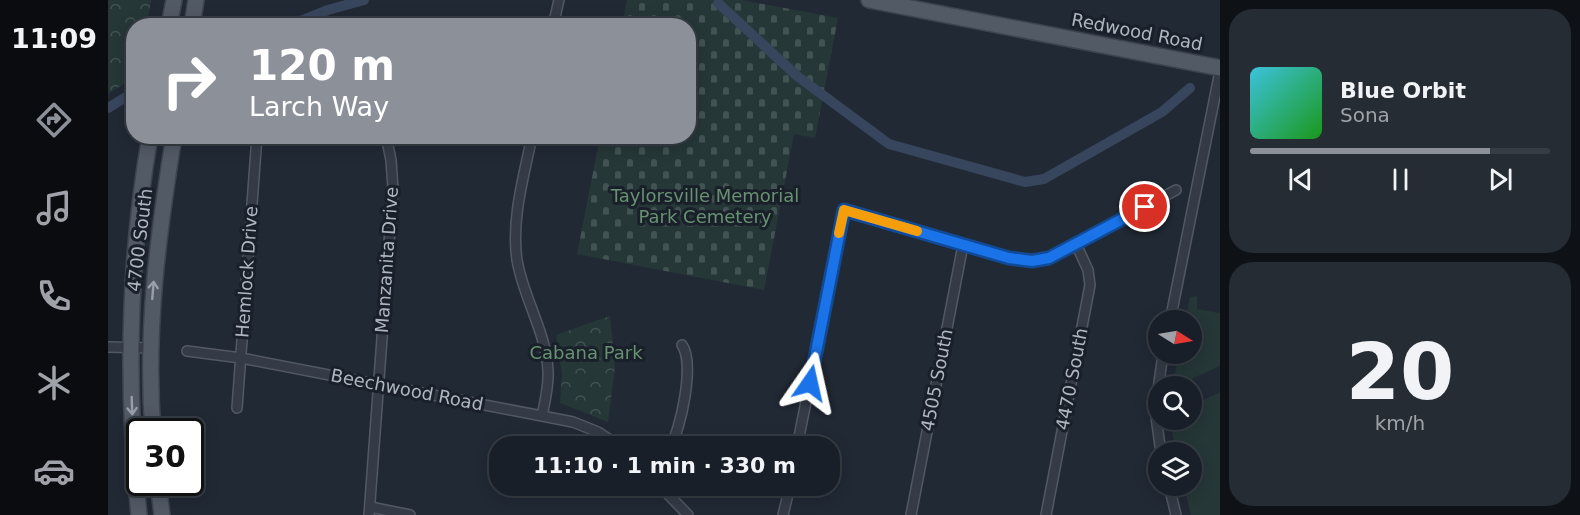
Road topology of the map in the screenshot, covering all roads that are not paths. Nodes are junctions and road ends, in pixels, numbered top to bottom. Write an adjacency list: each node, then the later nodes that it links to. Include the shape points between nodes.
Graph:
1 (174, 0): 5 (main road)
2 (196, 0): 6 (main road)
3 (558, 0): 7 (street)
4 (869, 0): 8 (main road, Redwood Road)
5 (171, 18)
6 (193, 18)
7 (555, 18)
8 (1220, 70): 17 (street)
9 (149, 144): 20 (main road, 4700 South, via 136,244)
10 (173, 144): 21 (main road, 4700 South, one-way to 10, via 156,264)
11 (256, 144): 23 (street, Hemlock Drive)
12 (388, 144): 25 (street, Manzanita Drive, via 393,189)
13 (530, 144): 27 (street, via 516,238 522,279 546,355 547,387)
14 (1176, 190): 15 (street)
15 (1076, 244): 16 (street, via 1049,258 1032,261); 44 (street, 4470 South, via 1090,285)
16 (963, 245): 31 (street, via 844,210); 43 (street, 4505 South)
17 (1172, 310)
18 (682, 345): 30 (street, via 689,360)
19 (108, 347): 20 (street)
20 (131, 348): 21 (street); 38 (main road, 4700 South, one-way to 38)
21 (150, 348): 28 (main road, 4700 South)
22 (188, 351): 23 (street, Beechwood Road)
23 (241, 358): 25 (street, Beechwood Road); 26 (street, Hemlock Drive)
24 (1162, 364): 32 (street, via 1155,410)
25 (379, 385): 27 (street, Beechwood Road); 37 (street, Manzanita Drive)
26 (237, 408)
27 (542, 416): 29 (street, Beechwood Road, via 586,427)
28 (152, 418)
29 (602, 436)
30 (675, 436)
31 (799, 436)
32 (1159, 442)
33 (160, 496): 39 (main road)
34 (670, 496): 41 (street)
35 (788, 496): 42 (street)
36 (1171, 496): 45 (street)
37 (369, 511): 40 (street)
38 (139, 515)
39 (162, 515)
40 (410, 515)
41 (688, 515)
42 (783, 515)
43 (910, 515)
44 (1046, 515)
45 (1176, 515)

